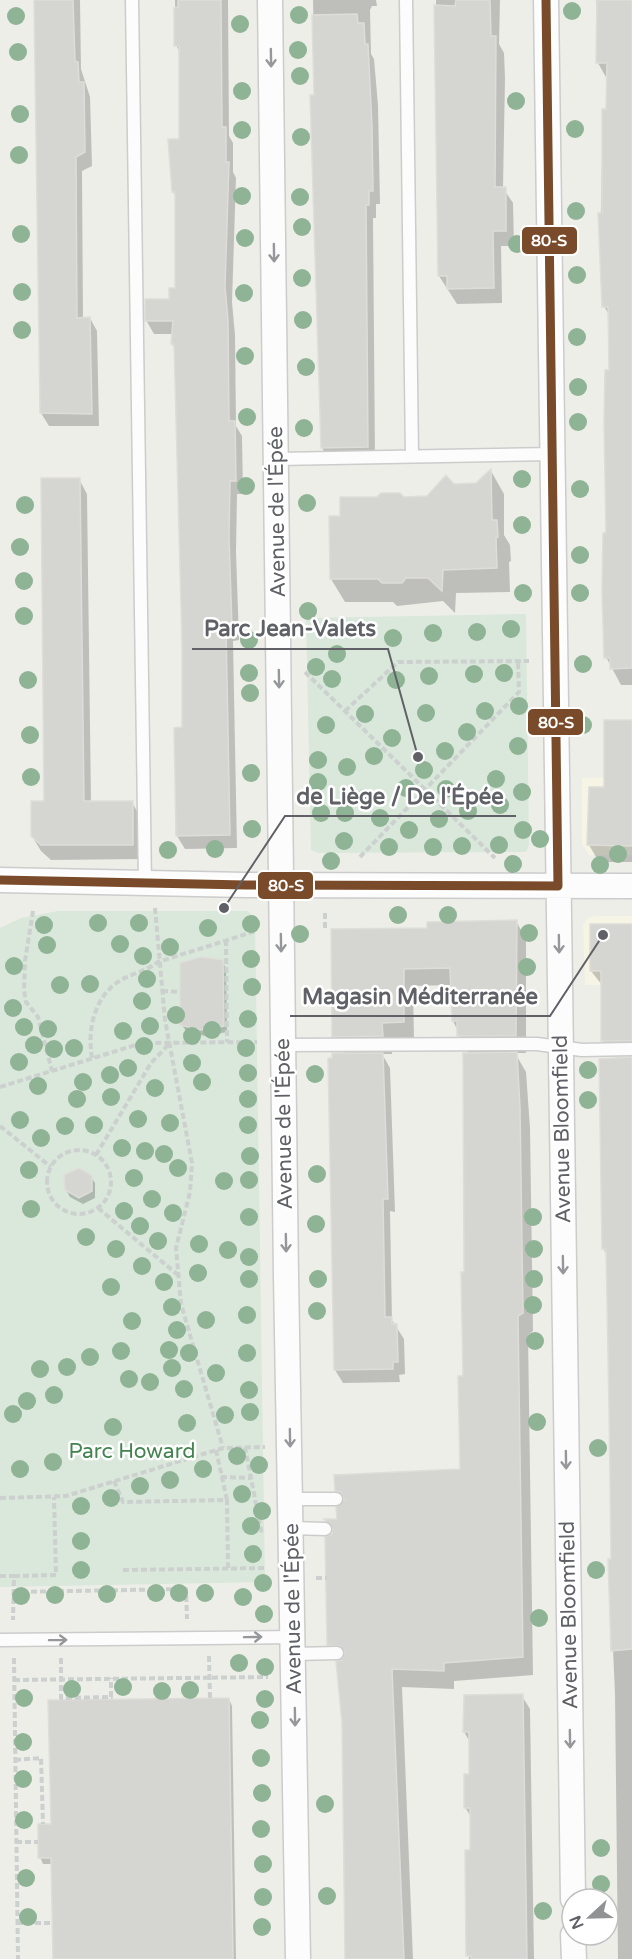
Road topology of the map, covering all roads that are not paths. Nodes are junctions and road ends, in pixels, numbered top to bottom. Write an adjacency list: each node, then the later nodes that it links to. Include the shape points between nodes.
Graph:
1 (132, 0): 9 (lane)
2 (270, 0): 7 (street, Avenue de l'Épée, one-way to 7)
3 (406, 0): 6 (lane)
4 (546, 0): 5 (street, Avenue Bloomfield)
5 (553, 454): 6 (lane); 11 (street, Avenue Bloomfield)
6 (412, 456): 7 (lane)
7 (277, 459): 10 (street, Avenue de l'Épée, one-way to 10)
8 (0, 880): 9 (street)
9 (145, 883): 10 (street)
10 (281, 884): 11 (street); 13 (street, Avenue de l'Épée, one-way to 13)
11 (558, 886): 12 (street); 14 (street, Avenue Bloomfield, one-way to 14)
12 (632, 886)
13 (273, 1044): 14 (lane); 17 (street, Avenue de l'Épée, one-way to 17)
14 (560, 1046): 15 (lane, via 582,1050); 23 (street, Avenue Bloomfield, one-way to 23)
15 (632, 1049)
16 (336, 1498): 17 (lane)
17 (291, 1499): 18 (street, Avenue de l'Épée)
18 (292, 1528): 19 (lane); 21 (street, Avenue de l'Épée)
19 (325, 1528)
20 (0, 1640): 21 (lane, one-way to 21)
21 (295, 1645): 22 (lane); 24 (street, Avenue de l'Épée, one-way to 24)
22 (337, 1653)
23 (573, 1887)
24 (298, 1959)

